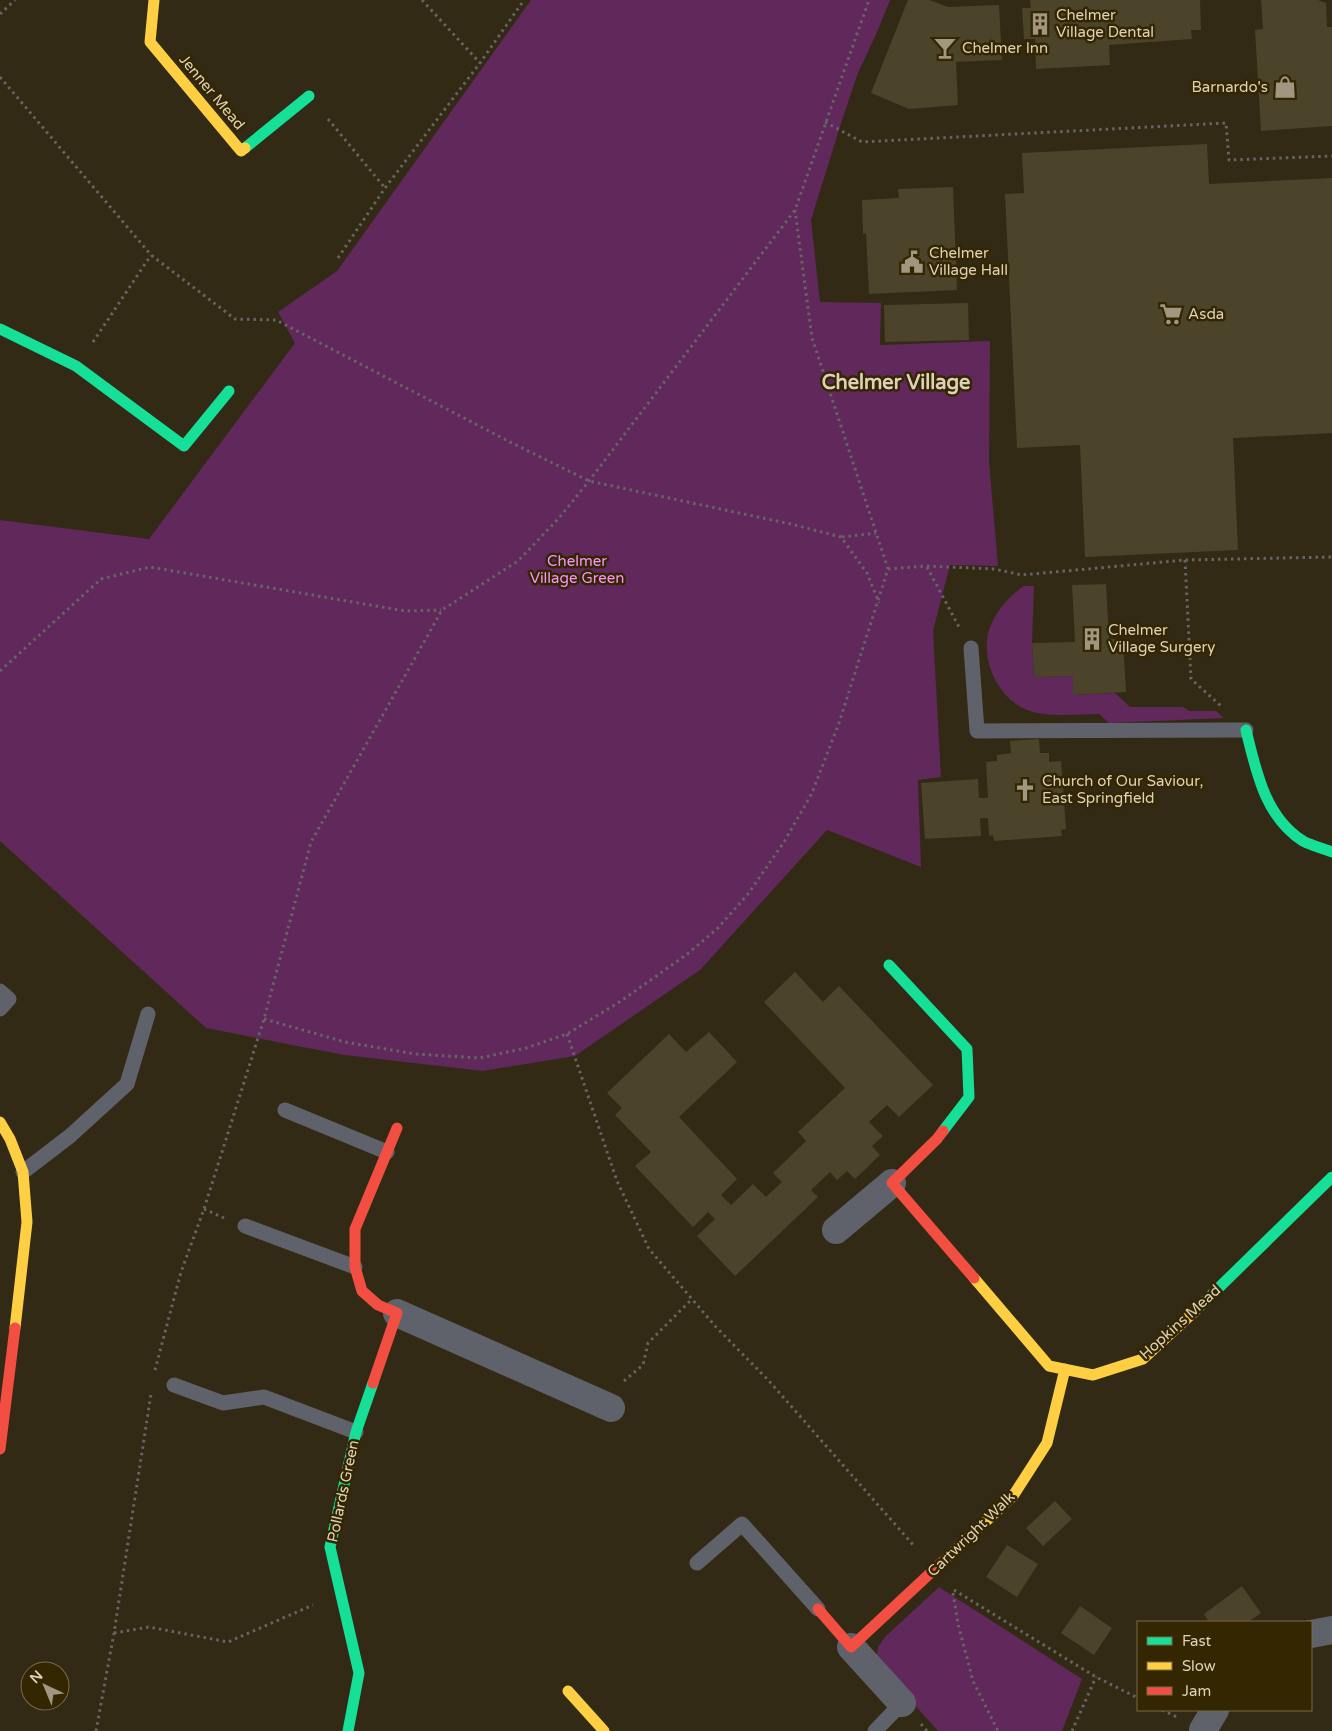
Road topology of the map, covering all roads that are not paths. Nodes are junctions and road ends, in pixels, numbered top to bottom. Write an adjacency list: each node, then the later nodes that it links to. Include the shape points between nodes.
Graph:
1 (154, 0): 2 (street, Jenner Mead, via 150,42 241,151)
2 (309, 96)
3 (0, 329): 4 (street, via 76,366 184,446)
4 (229, 391)
5 (971, 648): 6 (lane, via 977,731)
6 (1246, 730): 7 (street, via 1258,779 1269,805 1285,826 1304,841)
7 (1332, 852)
8 (889, 965): 18 (street, via 967,1048 970,1097 936,1139)
9 (0, 991): 10 (lane, via 9,999)
10 (0, 1009)
11 (148, 1014): 16 (lane, via 127,1084 70,1136)
12 (285, 1110): 15 (lane)
13 (0, 1122): 16 (street)
14 (397, 1128): 15 (street)
15 (387, 1152): 21 (street, via 355,1229)
16 (23, 1172): 27 (street, via 27,1222)
17 (1332, 1177): 23 (street, Hopkins Mead, via 1143,1359 1093,1375)
18 (892, 1183): 20 (street); 23 (street, Hopkins Mead, via 1049,1366)
19 (245, 1226): 21 (lane)
20 (836, 1230)
21 (354, 1267): 22 (street, via 362,1291 378,1305)
22 (397, 1313): 25 (street); 26 (street, Pollards Green)
23 (1065, 1369): 32 (street, Cartwright Walk, via 1047,1443 1013,1496)
24 (174, 1386): 26 (lane, via 224,1403 264,1397)
25 (611, 1408)
26 (356, 1432): 35 (street, Pollards Green, via 330,1547 359,1672)
27 (0, 1449)
28 (697, 1564): 29 (lane, via 742,1524)
29 (818, 1609): 32 (street)
30 (1332, 1630): 31 (street)
31 (1312, 1634)
32 (851, 1647): 34 (street)
33 (568, 1691): 36 (street)
34 (902, 1703): 37 (lane)
35 (348, 1731)
36 (604, 1731)
37 (875, 1731)

